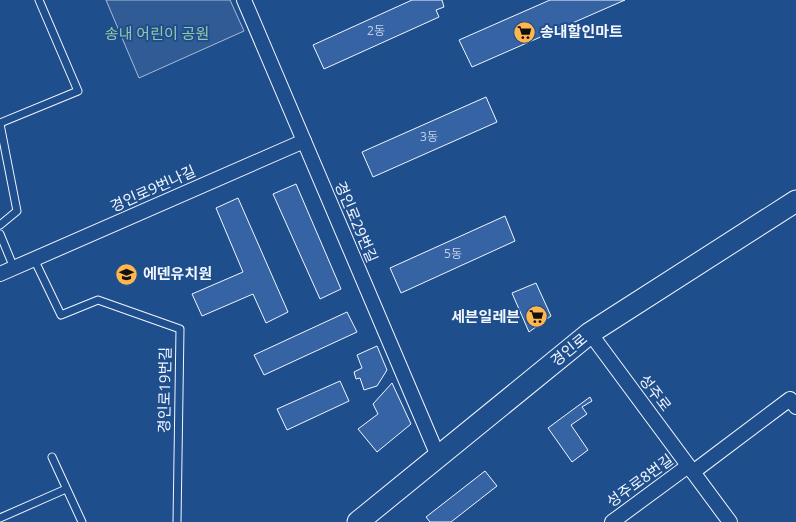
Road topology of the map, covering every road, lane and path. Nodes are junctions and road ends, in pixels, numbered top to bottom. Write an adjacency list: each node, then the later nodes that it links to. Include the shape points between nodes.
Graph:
1 (39, 0): 3 (lane, via 78,90)
2 (244, 0): 4 (street, 경인로29번길)
3 (0, 123): 6 (lane, via 17,211)
4 (304, 141): 8 (street, 경인로9번나길); 13 (street, 경인로29번길)
5 (796, 201): 11 (main road, 경인로)
6 (0, 224)
7 (0, 234): 9 (lane)
8 (34, 259): 9 (street, 경인로9번나길); 19 (lane, 경인로19번길, via 61,315 98,300 180,330)
9 (14, 268): 10 (street, 경인로9번나길)
10 (0, 274)
11 (590, 333): 13 (main road, 경인로); 15 (street, 성주로)
12 (793, 403): 15 (street)
13 (438, 456): 20 (main road, 경인로)
14 (52, 458): 16 (lane)
15 (691, 469): 21 (street, 성주로8번길); 22 (street, 성주로)
16 (66, 489): 17 (lane); 18 (lane)
17 (0, 518)
18 (82, 522)
19 (177, 522)
20 (358, 522)
21 (612, 522)
22 (730, 522)

